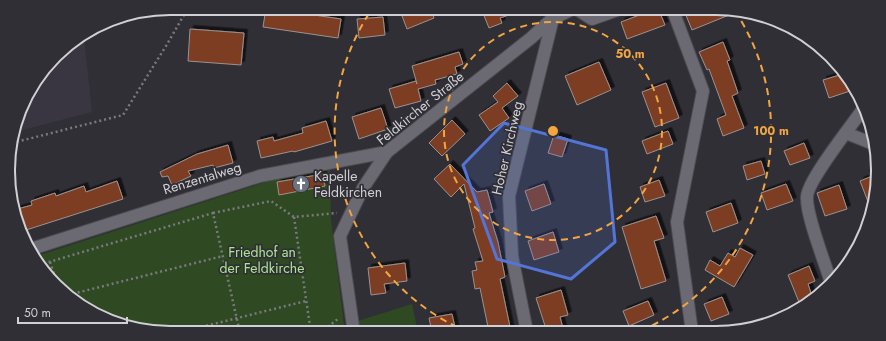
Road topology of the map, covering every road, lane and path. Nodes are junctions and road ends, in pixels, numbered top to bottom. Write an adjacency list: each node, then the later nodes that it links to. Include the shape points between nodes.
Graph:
1 (184, 15): 9 (path, via 123,116)
2 (550, 15): 11 (street, Feldkircher Straße)
3 (552, 15): 30 (street, Hoher Kirchweg, via 509,196 512,256)
4 (586, 15): 5 (street, via 592,19)
5 (603, 15)
6 (675, 15): 31 (street, via 703,91 677,222)
7 (860, 113): 8 (street)
8 (846, 133): 10 (street); 20 (street, via 820,168 807,196 809,211)
9 (18, 142)
10 (868, 142)
11 (387, 152): 12 (street, Feldkircher Straße, via 363,188); 15 (street, Renzentalweg, via 260,176)
12 (352, 212): 14 (path); 29 (street, Feldkircher Straße, via 340,236)
13 (213, 213): 14 (path, via 270,201); 16 (path); 17 (path)
14 (294, 217): 22 (path)
15 (36, 247)
16 (223, 256): 21 (path); 24 (path)
17 (50, 262): 18 (path); 19 (path)
18 (46, 263)
19 (53, 272)
20 (829, 276)
21 (76, 294)
22 (306, 301): 24 (path); 27 (path)
23 (343, 315): 28 (path)
24 (237, 318): 25 (path); 26 (path)
25 (205, 326)
26 (239, 326)
27 (310, 326)
28 (329, 326)
29 (353, 326)
30 (527, 326)
31 (691, 326)

